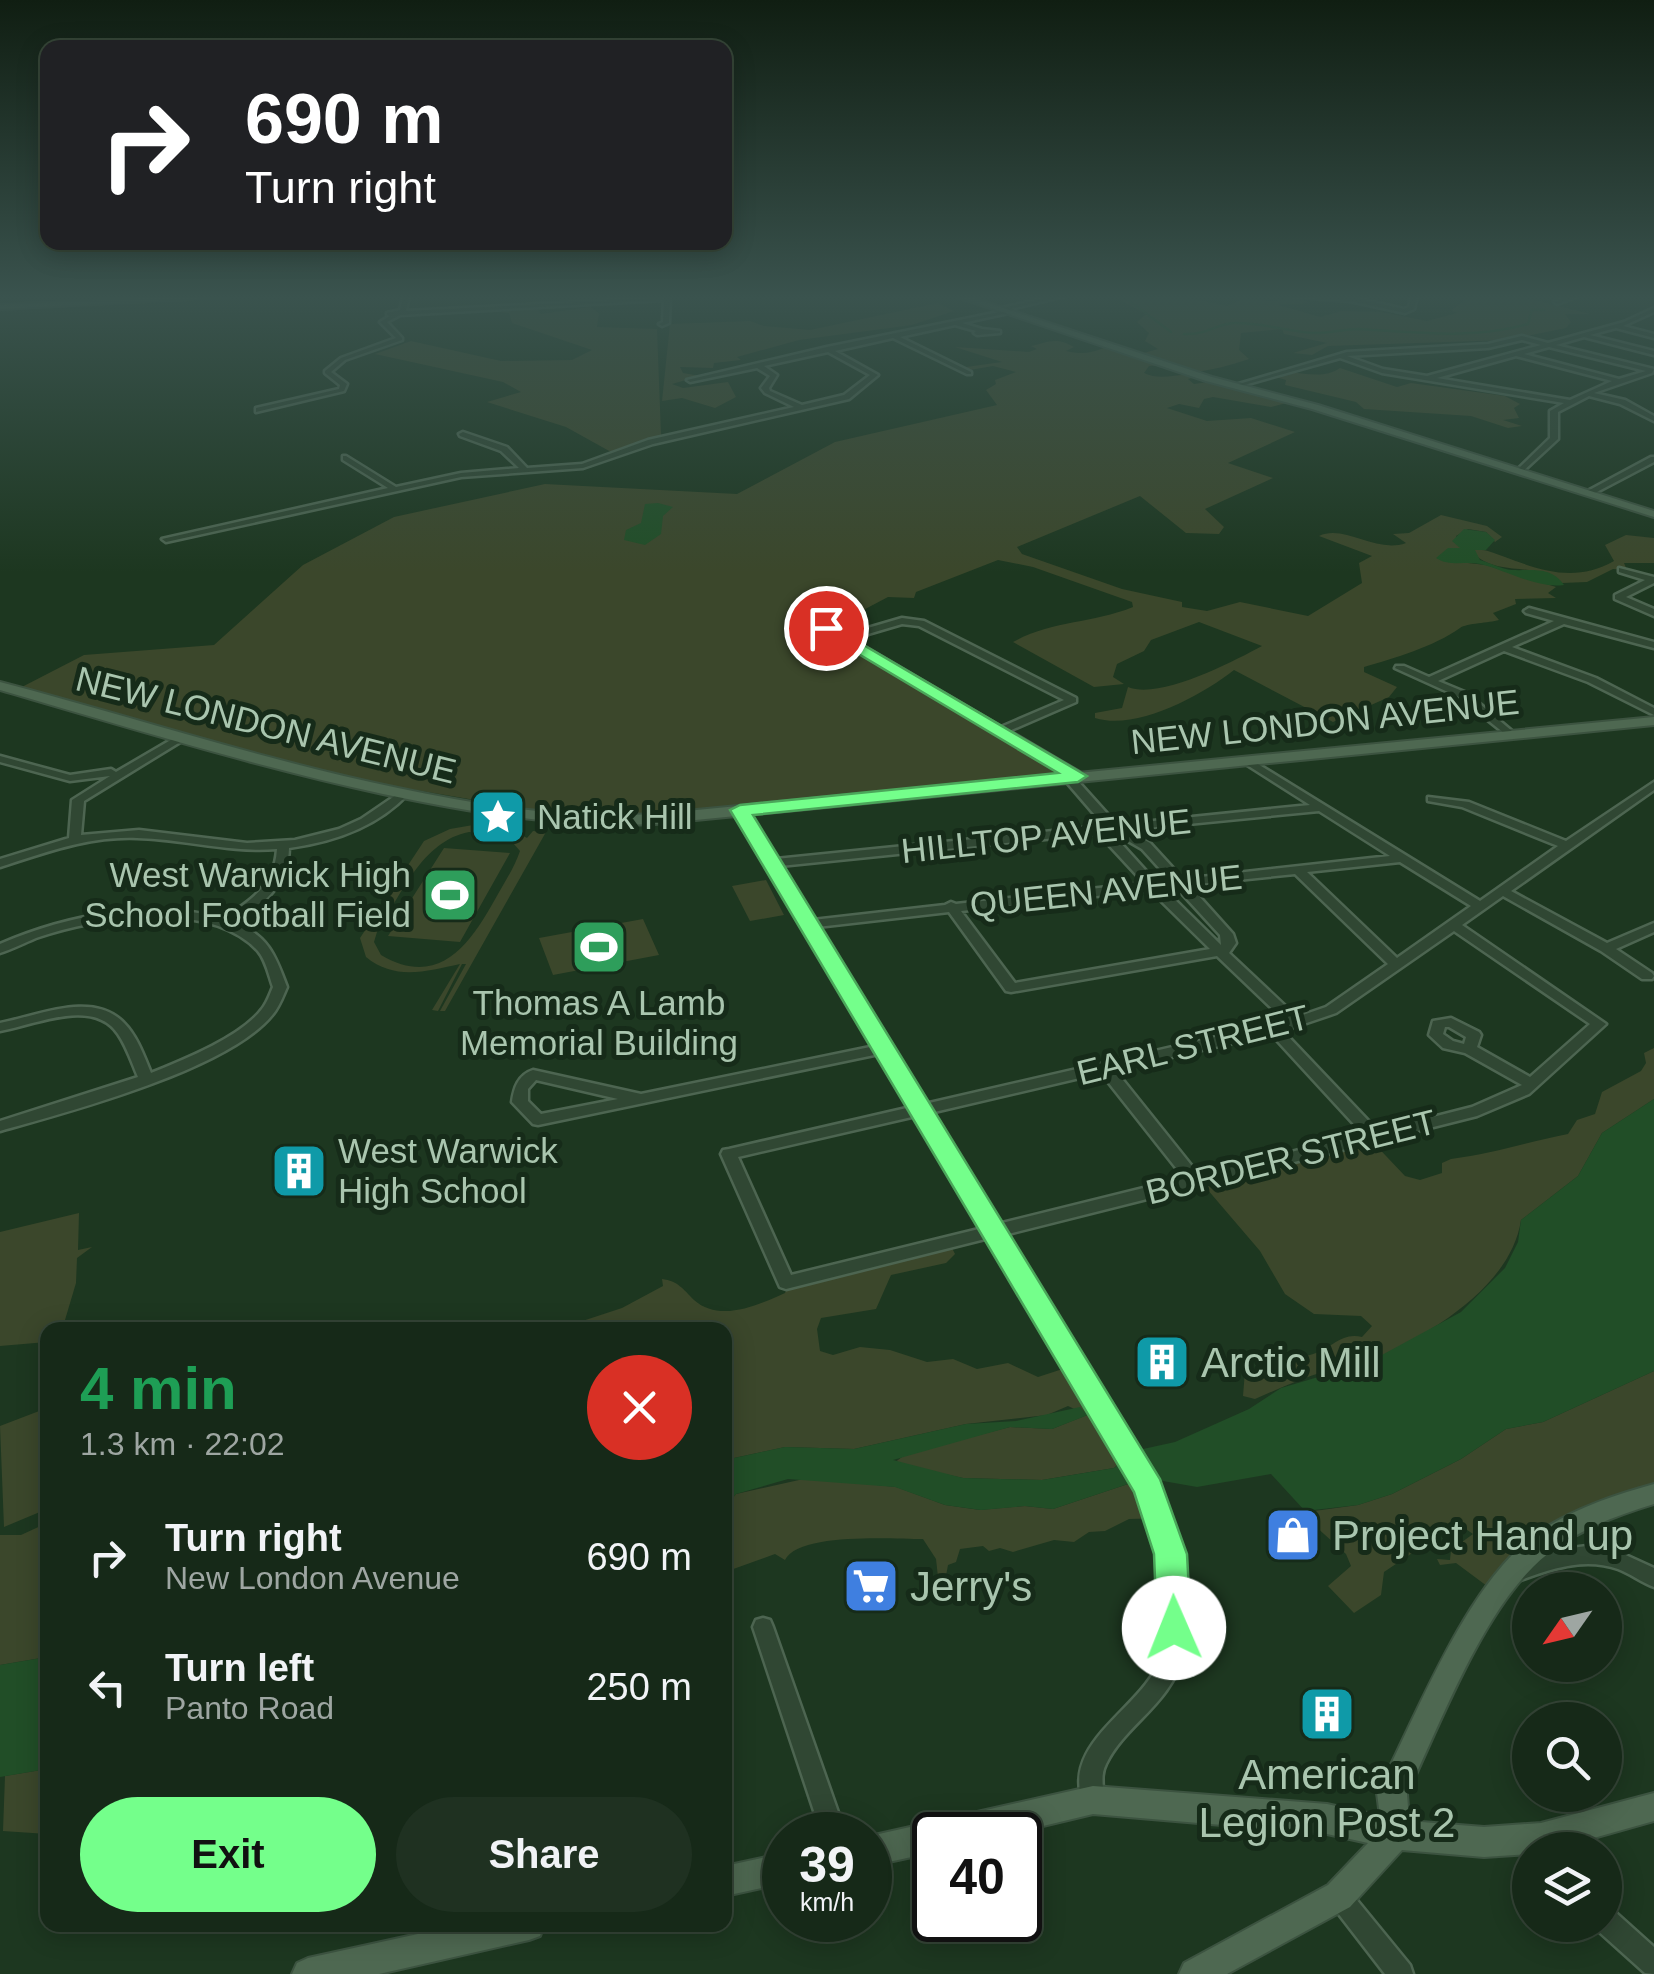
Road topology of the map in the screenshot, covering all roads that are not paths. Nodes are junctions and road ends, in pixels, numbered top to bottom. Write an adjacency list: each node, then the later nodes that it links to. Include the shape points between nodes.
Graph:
1 (337, 388): 10 (street)
2 (768, 388): 9 (street)
3 (859, 388): 9 (street)
4 (1242, 388): 17 (main road)
5 (1488, 388): 8 (street)
6 (1603, 388): 7 (street)
7 (1588, 394): 8 (street); 11 (street)
8 (1569, 402): 17 (street, via 1551,416 1554,439)
9 (801, 408): 16 (street, via 651,442 583,466)
10 (258, 410)
11 (1654, 415)
12 (463, 434): 16 (street, via 504,450)
13 (346, 458): 19 (street)
14 (1654, 459): 15 (street)
15 (1634, 469): 18 (street); 20 (street)
16 (526, 471): 19 (street)
17 (1521, 471): 20 (main road)
18 (1654, 474)
19 (394, 489): 22 (street)
20 (1588, 492): 21 (main road)
21 (1654, 514)
22 (166, 538)
23 (1622, 570): 24 (street)
24 (1654, 580): 26 (street, via 1618,597)
25 (1529, 611): 27 (street)
26 (1654, 613)
27 (1562, 621): 30 (street, via 1613,640); 31 (street)
28 (826, 628): 29 (street)
29 (844, 638): 37 (street); 37 (street, via 902,621 921,623 1072,700)
30 (1654, 645)
31 (1503, 648): 33 (street); 35 (street, via 1592,680)
32 (1400, 668): 33 (street)
33 (1430, 680): 38 (street, via 1463,694)
34 (0, 686): 39 (main road, NEW LONDON AVENUE)
35 (1654, 712)
36 (1654, 721): 38 (main road, NEW LONDON AVENUE)
37 (1003, 730): 44 (street)
38 (1509, 734): 41 (main road, NEW LONDON AVENUE)
39 (181, 737): 42 (street); 46 (main road, NEW LONDON AVENUE)
40 (0, 759): 43 (street)
41 (1248, 761): 44 (main road, NEW LONDON AVENUE); 49 (street)
42 (127, 768): 43 (street, via 82,778); 48 (street)
43 (51, 775): 48 (street)
44 (1073, 777): 50 (main road, NEW LONDON AVENUE); 51 (street)
45 (1654, 785): 54 (street, EARL STREET)
46 (402, 794): 50 (main road, NEW LONDON AVENUE, via 582,822); 53 (street, via 349,828)
47 (1432, 799): 54 (street, via 1465,804)
48 (78, 800): 52 (street)
49 (1321, 807): 51 (street, HILLTOP AVENUE); 55 (street)
50 (740, 810): 57 (street)
51 (1112, 828): 57 (street, HILLTOP AVENUE); 59 (street, via 1146,846); 60 (street, via 1112,840)
52 (75, 840): 53 (street, via 143,834); 56 (street)
53 (283, 845): 64 (street, via 282,873 274,886)
54 (1566, 845): 61 (street, EARL STREET)
55 (1402, 858): 58 (street, QUEEN AVENUE); 63 (street)
56 (0, 863)
57 (771, 863): 65 (street)
58 (1299, 871): 59 (street, QUEEN AVENUE); 71 (street)
59 (1177, 882): 60 (street, QUEEN AVENUE); 70 (street, via 1226,934)
60 (1154, 886): 62 (street, QUEEN AVENUE); 70 (street)
61 (1504, 892): 63 (street, EARL STREET); 68 (street)
62 (950, 906): 65 (street, QUEEN AVENUE); 70 (street, via 1011,988)
63 (1481, 907): 66 (street, EARL STREET)
64 (228, 922): 69 (street, via 86,918); 79 (street, via 256,940 275,966 280,987 273,1006 226,1048)
65 (810, 924): 77 (street)
66 (1454, 926): 71 (street, EARL STREET); 80 (street, BORDER STREET, via 1599,1024)
67 (1654, 927): 68 (street)
68 (1606, 948): 72 (street)
69 (0, 949)
70 (1224, 951): 73 (street)
71 (1398, 966): 73 (street, EARL STREET, via 1343,1004)
72 (1647, 976)
73 (1294, 1021): 75 (street, EARL STREET)
74 (0, 1027): 79 (street, via 68,1013 106,1016 120,1026)
75 (1274, 1029): 78 (street, EARL STREET); 84 (street)
76 (1469, 1048): 80 (street)
77 (883, 1049): 81 (street); 82 (street)
78 (1105, 1068): 82 (street, EARL STREET); 85 (street)
79 (145, 1077): 83 (street)
80 (1531, 1084): 84 (street, BORDER STREET, via 1501,1103)
81 (642, 1100): 81 (street, via 533,1075 521,1088 520,1102 538,1120)
82 (919, 1108): 86 (street); 87 (street, EARL STREET, via 729,1154)
83 (0, 1126)
84 (1374, 1136): 85 (street, BORDER STREET)
85 (1194, 1182): 86 (street, BORDER STREET)
86 (994, 1234): 87 (street, BORDER STREET); 94 (street, via 1148,1488 1171,1554 1174,1653 1161,1687 1092,1758 1086,1783)
87 (786, 1282)
88 (1654, 1494): 89 (main road, via 1576,1522)
89 (1515, 1572)
90 (1517, 1572): 92 (street, via 1566,1554 1596,1554)
91 (1512, 1575): 99 (main road, via 1481,1612 1392,1793)
92 (1654, 1578)
93 (762, 1626): 96 (street)
94 (1093, 1800): 97 (main road); 99 (main road, via 1327,1819)
95 (1654, 1807): 98 (main road)
96 (826, 1812)
97 (1042, 1812)
98 (1580, 1832)
99 (1396, 1835): 100 (main road); 103 (main road)
100 (1512, 1843)
101 (762, 1873): 102 (main road)
102 (732, 1879)
103 (1338, 1896): 108 (main road); 109 (street)
104 (497, 1932): 107 (main road)
105 (1622, 1935): 106 (street)
106 (1654, 1964)
107 (308, 1974)
108 (1195, 1974)
109 (1401, 1974)

